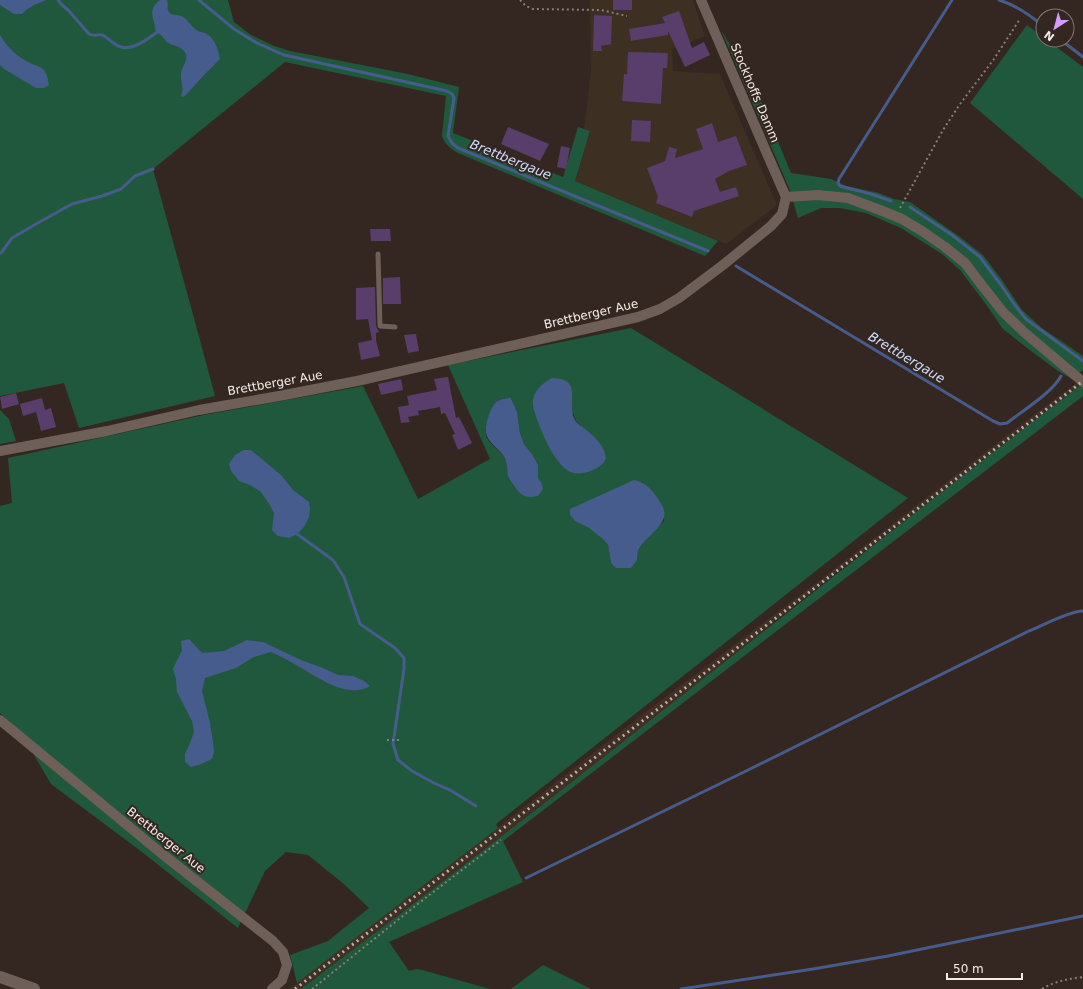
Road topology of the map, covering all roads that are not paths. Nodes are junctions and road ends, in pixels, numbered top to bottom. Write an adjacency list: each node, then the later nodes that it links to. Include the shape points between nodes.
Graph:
1 (701, 0): 2 (street, Stockhoffs Damm)
2 (786, 197): 5 (street, via 818,195 848,198 902,219 922,231 965,263 1002,312); 6 (street, Brettberger Aue, via 782,214 771,226 723,265 679,298 638,317 357,381)
3 (378, 254): 4 (lane, via 380,326)
4 (395, 327)
5 (1083, 382)
6 (0, 451)
7 (0, 720): 10 (street, Brettberger Aue, via 161,854 273,941 283,952 286,965 282,980)
8 (0, 977): 9 (main road)
9 (34, 989)
10 (272, 989)

